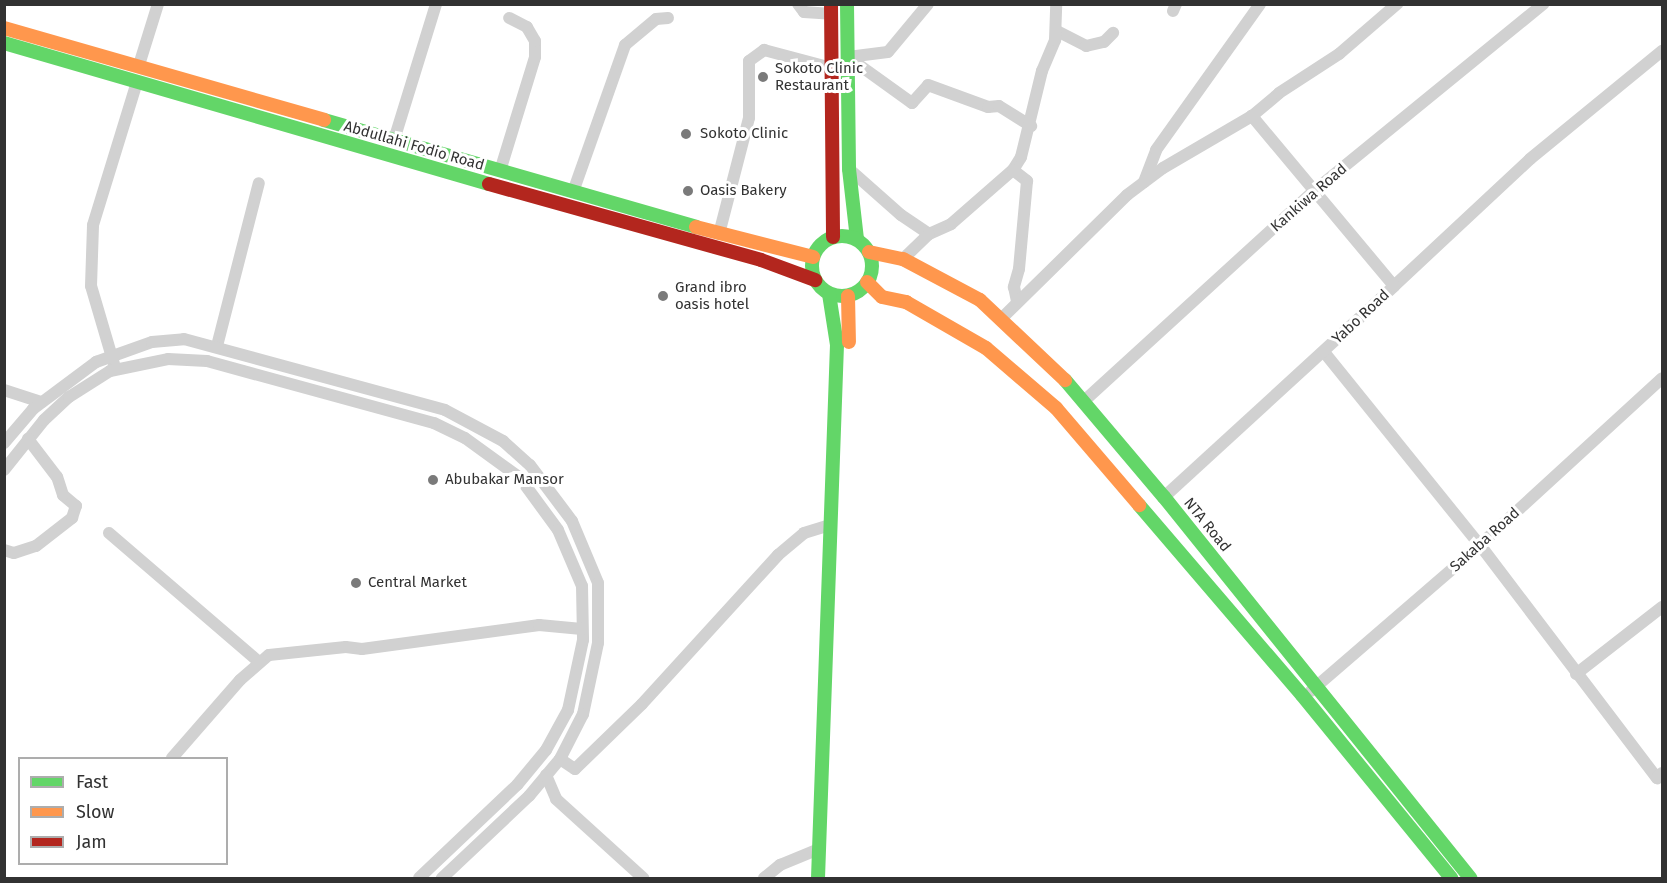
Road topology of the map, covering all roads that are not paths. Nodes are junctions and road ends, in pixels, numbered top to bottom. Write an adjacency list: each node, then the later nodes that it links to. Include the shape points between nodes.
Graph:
1 (158, 4): 19 (street)
2 (436, 4): 24 (street)
3 (798, 4): 10 (street, via 804,12)
4 (847, 4): 18 (main road)
5 (928, 4): 18 (street, via 888,52)
6 (1056, 4): 14 (street)
7 (1260, 4): 28 (street, via 1162,141)
8 (1397, 4): 22 (street, via 1339,54 1278,93)
9 (1543, 4): 30 (street, Kankiwa Road)
10 (831, 9): 20 (main road)
11 (509, 18): 27 (street, via 527,27 535,41 536,57)
12 (668, 18): 31 (street, via 656,19 625,45)
13 (4, 28): 19 (main road, Abdullahi Fodio Road)
14 (1057, 31): 15 (street, via 1086,46 1104,42); 23 (street, via 1042,71)
15 (1113, 33)
16 (4, 43): 21 (main road, Abdullahi Fodio Road)
17 (1662, 51): 41 (street, via 1530,159)
18 (848, 57): 23 (street, via 912,104 928,85 988,107 999,106); 25 (main road)
19 (139, 65): 24 (main road, Abdullahi Fodio Road)
20 (835, 69): 32 (street, via 764,50 749,61 749,118); 34 (main road)
21 (137, 82): 39 (main road, Abdullahi Fodio Road, via 761,260); 48 (street, via 93,225 91,286)
22 (1252, 116): 28 (street); 30 (street, Yabo Road)
23 (1031, 126): 26 (street)
24 (394, 140): 27 (main road, Abdullahi Fodio Road)
25 (849, 169): 33 (street); 35 (main road)
26 (1013, 170): 33 (street, via 951,224); 44 (street, via 1027,181 1014,287)
27 (500, 171): 31 (main road, Abdullahi Fodio Road)
28 (1144, 182): 44 (street)
29 (259, 183): 46 (street)
30 (1314, 191): 41 (street, Yabo Road); 53 (street, Kankiwa Road)
31 (573, 192): 32 (main road, Abdullahi Fodio Road)
32 (719, 234): 37 (main road, Abdullahi Fodio Road)
33 (929, 234): 38 (street)
34 (833, 237): 35 (main road); 37 (main road)
35 (857, 240): 36 (main road)
36 (869, 252): 38 (main road, NTA Road); 40 (main road, via 872,273)
37 (813, 257): 39 (main road)
38 (903, 259): 45 (main road, NTA Road, via 980,300)
39 (815, 280): 42 (main road)
40 (867, 282): 43 (main road); 69 (main road, via 882,297 906,302 986,348 1056,408)
41 (1394, 286): 47 (street, Yabo Road)
42 (829, 294): 43 (main road); 60 (main road, via 837,345)
43 (848, 296): 80 (main road)
44 (1017, 301): 45 (street)
45 (1002, 318): 53 (main road, NTA Road)
46 (216, 346): 48 (street, via 167,339); 51 (street)
47 (1324, 352): 59 (street, Yabo Road); 62 (street)
48 (111, 357): 49 (street); 54 (street, via 61,384)
49 (117, 370): 55 (street, via 168,359 207,361); 56 (street, via 69,397)
50 (1662, 378): 62 (street, Sakaba Road)
51 (373, 389): 55 (street); 71 (street, via 445,410 503,441 530,465 572,521 598,583 598,643 583,714)
52 (4, 390): 54 (street)
53 (1084, 401): 59 (main road, NTA Road)
54 (40, 402): 57 (street)
55 (369, 403): 65 (street, via 444,428 520,478 558,530 578,576 582,586)
56 (28, 439): 58 (street); 63 (street, via 57,477 63,495 76,506 72,518 36,546 14,553)
57 (4, 443)
58 (4, 470)
59 (1164, 498): 68 (main road, NTA Road)
60 (831, 525): 71 (street, via 804,533 778,555 642,704 575,769); 74 (main road)
61 (109, 533): 66 (street)
62 (1480, 545): 67 (street); 68 (street, Sakaba Road)
63 (4, 550)
64 (1662, 607): 67 (street)
65 (582, 629): 66 (street, via 539,625 362,649 346,647 269,655); 75 (street, via 568,710 546,750 517,785)
66 (258, 661): 70 (street)
67 (1576, 674): 73 (street)
68 (1316, 688): 69 (street, Sakaba Road); 82 (main road, NTA Road)
69 (1302, 695): 81 (main road)
70 (174, 757)
71 (560, 759): 72 (street)
72 (546, 775): 76 (street); 77 (street, via 556,799)
73 (1661, 779)
74 (819, 849): 78 (street, via 780,865); 79 (main road)
75 (419, 879)
76 (442, 879)
77 (643, 879)
78 (764, 879)
79 (818, 879)
80 (830, 879)
81 (1451, 879)
82 (1470, 879)

